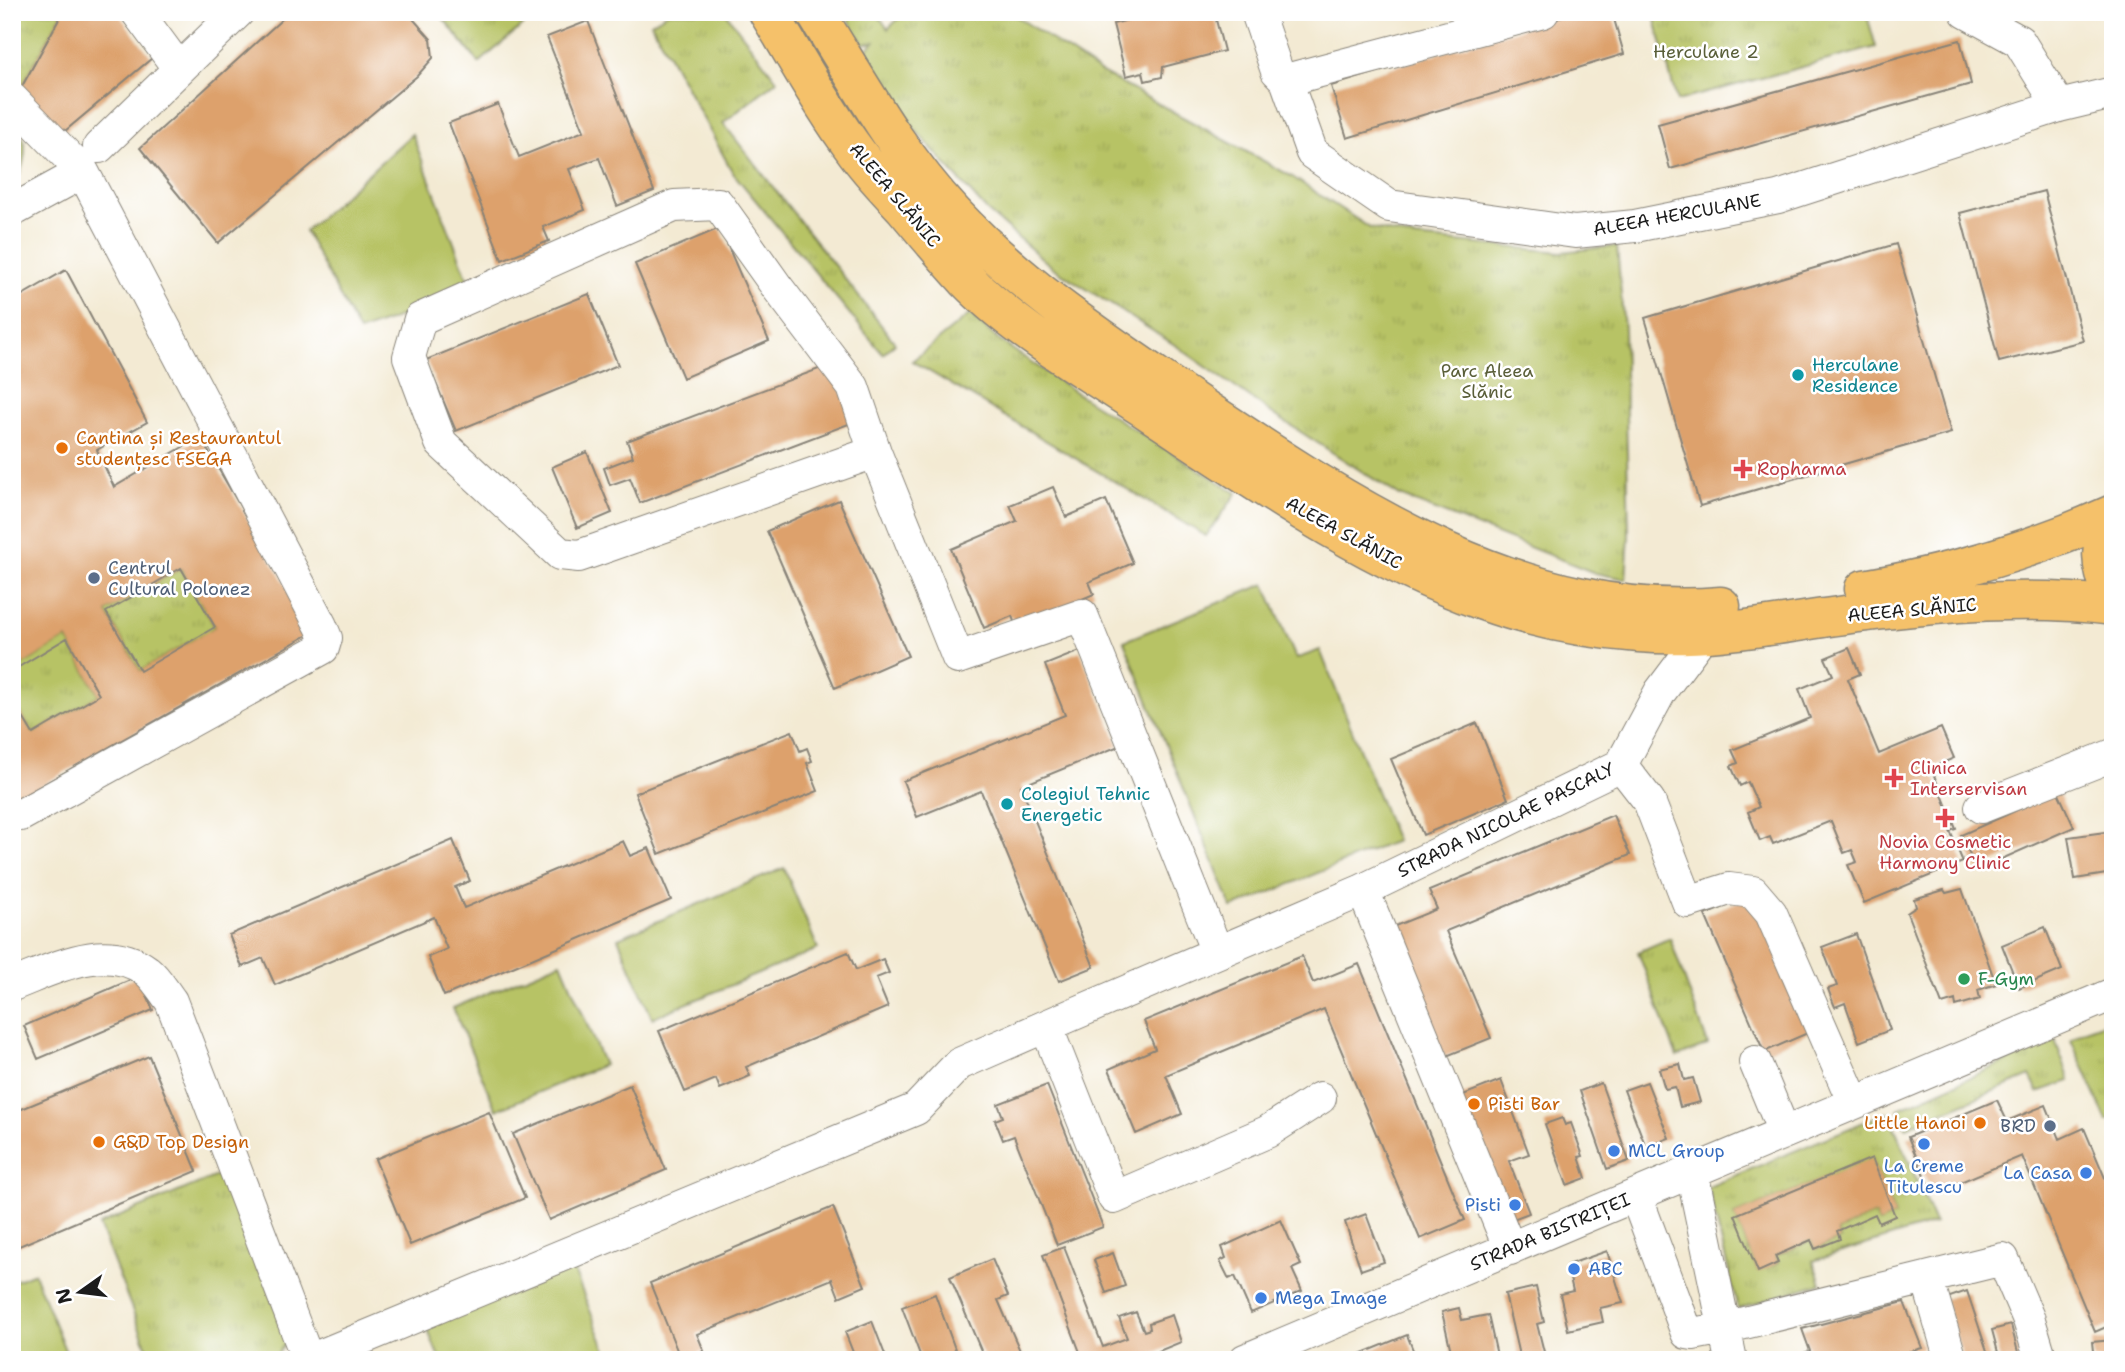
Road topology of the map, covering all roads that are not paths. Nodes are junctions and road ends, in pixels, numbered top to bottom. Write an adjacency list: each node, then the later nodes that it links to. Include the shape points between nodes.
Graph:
1 (137, 12): 8 (street)
2 (239, 12): 8 (street)
3 (768, 12): 19 (main road, ALEEA SLĂNIC, via 858,155 969,282 1072,361 1279,497 1445,586 1524,614 1569,622 1642,633)
4 (814, 12): 16 (main road, ALEEA SLĂNIC, via 895,140 949,209 1007,267 1086,329 1307,478 1451,555 1570,594 1619,603 1705,607 1927,579 2018,552)
5 (1257, 12): 9 (street, ALEEA HERCULANE, via 1277,71)
6 (1543, 12): 9 (street)
7 (1966, 12): 12 (street, via 2019,41)
8 (179, 69): 13 (street)
9 (1286, 80): 12 (street, ALEEA HERCULANE, via 1312,153 1389,206 1575,232 1635,226 1778,197)
10 (2113, 93): 12 (street, ALEEA HERCULANE)
11 (12, 99): 13 (street)
12 (2059, 106)
13 (91, 160): 14 (street); 23 (street, via 326,638 323,648 21,815)
14 (12, 211)
15 (875, 452): 15 (street, via 853,387 718,204 674,206 420,319 409,357 441,443 560,554 579,556); 25 (street, via 958,658 1082,615)
16 (2113, 516): 17 (main road, via 2101,555)
17 (2113, 593)
18 (2113, 606): 19 (main road, ALEEA SLĂNIC, via 2076,601 1931,606)
19 (1705, 632): 21 (street, STRADA NICOLAE PASCALY, via 1660,692)
20 (2113, 755): 22 (street)
21 (1621, 765): 24 (street, STRADA NICOLAE PASCALY); 31 (street, via 1649,801 1688,902 1729,889 1753,892 1771,913)
22 (1980, 807)
23 (12, 814)
24 (1363, 890): 25 (street, STRADA NICOLAE PASCALY); 35 (street)
25 (1217, 952): 28 (street, STRADA NICOLAE PASCALY)
26 (12, 985): 38 (street, via 80,959 116,957 148,971 171,1001)
27 (2113, 994): 31 (street, STRADA BISTRIȚEI)
28 (1046, 1026): 30 (street, via 1114,1198 1266,1132); 38 (street, STRADA NICOLAE PASCALY, via 959,1064 916,1109)
29 (1755, 1062): 32 (street)
30 (1320, 1098)
31 (1854, 1103): 32 (street, STRADA BISTRIȚEI)
32 (1784, 1132): 33 (street, STRADA BISTRIȚEI)
33 (1692, 1172): 34 (street, STRADA BISTRIȚEI); 37 (street)
34 (1636, 1196): 35 (street, STRADA BISTRIȚEI); 37 (street, via 1683,1328 1693,1334)
35 (1510, 1249): 39 (street, STRADA BISTRIȚEI)
36 (1927, 1278): 37 (street); 41 (street); 42 (street, via 2003,1259)
37 (1724, 1328): 40 (street)
38 (309, 1360)
39 (1245, 1360)
40 (1731, 1360)
41 (1951, 1360)
42 (2041, 1360)

